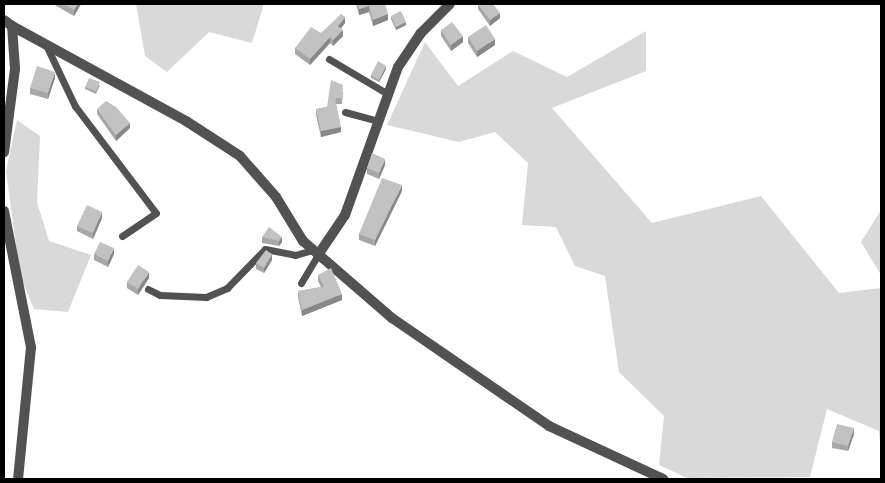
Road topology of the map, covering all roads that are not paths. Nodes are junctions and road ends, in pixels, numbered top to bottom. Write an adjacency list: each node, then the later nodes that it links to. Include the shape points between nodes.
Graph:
1 (450, 4): 5 (street, via 412,45)
2 (8, 23): 3 (street); 8 (street, via 13,93)
3 (44, 42): 10 (lane, via 75,106 156,213); 11 (street, via 240,156)
4 (329, 60): 5 (lane)
5 (388, 94): 7 (street)
6 (345, 112): 7 (lane)
7 (379, 121): 11 (street, via 340,226)
8 (4, 152)
9 (4, 211): 14 (street, via 31,348)
10 (122, 236)
11 (315, 252): 12 (lane); 13 (lane, via 295,255 265,249 227,288 206,297 160,295); 15 (street, via 392,318 524,411 570,438)
12 (301, 283)
13 (148, 289)
14 (18, 479)
15 (663, 479)

